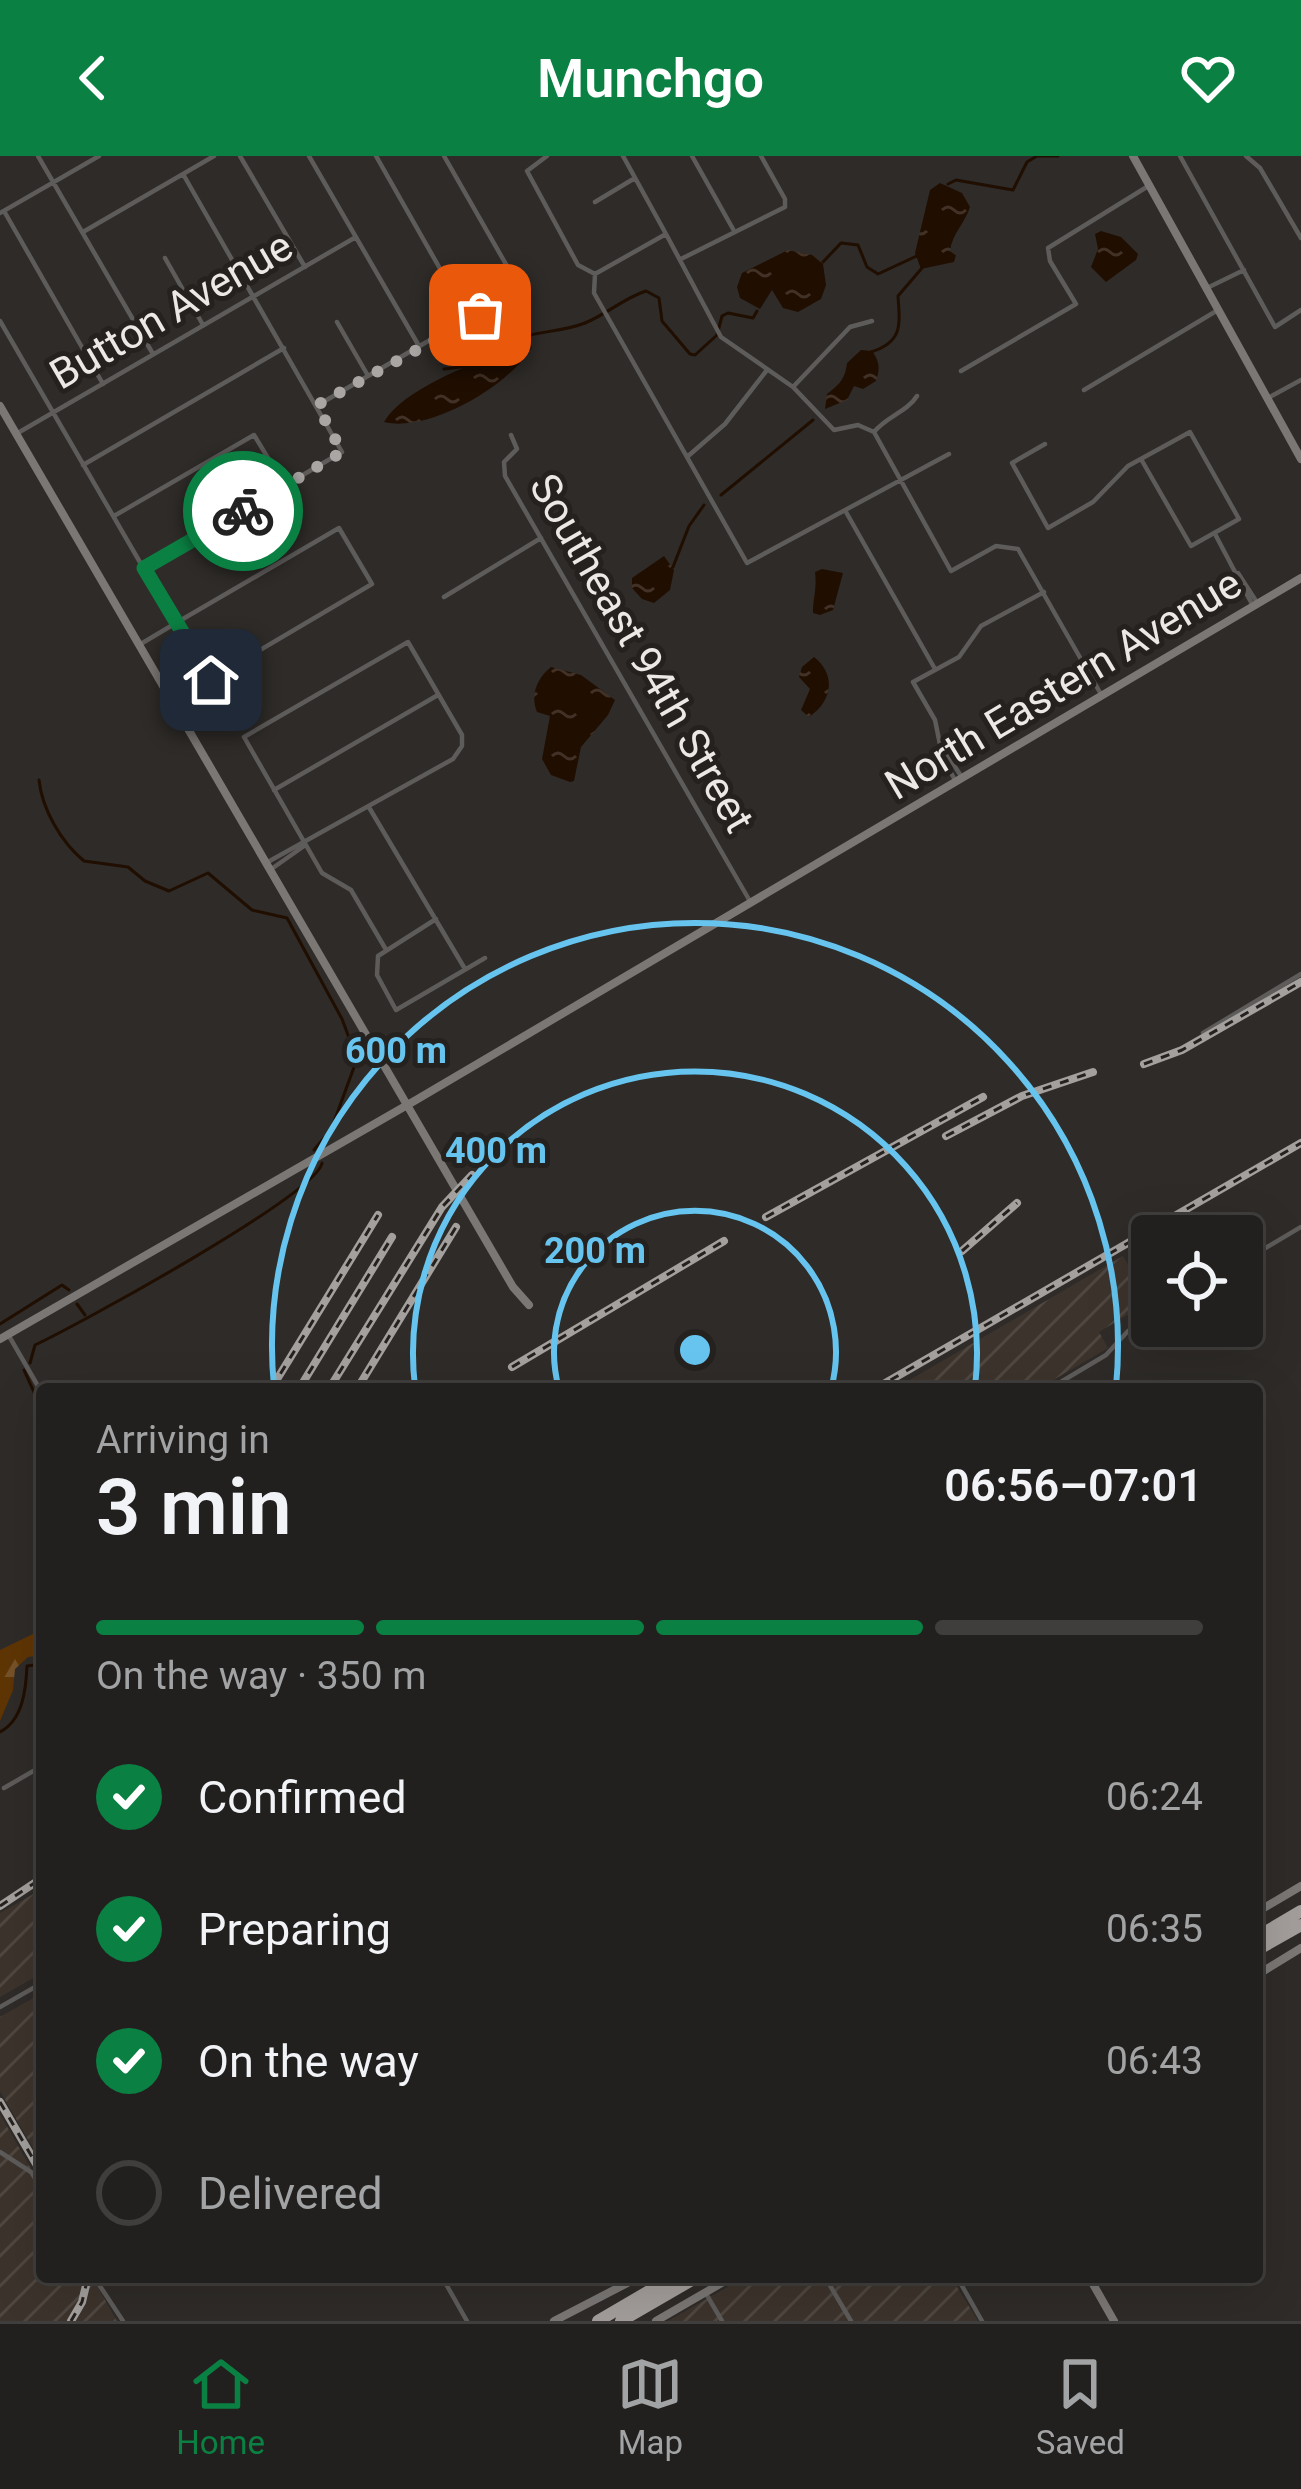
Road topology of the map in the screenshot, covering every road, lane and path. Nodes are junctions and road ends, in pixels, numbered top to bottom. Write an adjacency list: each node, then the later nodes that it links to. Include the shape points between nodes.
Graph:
1 (38, 156): 17 (street)
2 (99, 156): 17 (street)
3 (214, 156): 15 (street)
4 (240, 156): 28 (street)
5 (309, 156): 24 (street)
6 (376, 156): 35 (street)
7 (444, 156): 35 (street, via 526,301)
8 (547, 156): 30 (street, via 527,171 578,265)
9 (623, 156): 16 (street)
10 (692, 156): 21 (street)
11 (761, 156): 21 (street, via 785,207)
12 (1133, 156): 18 (main road)
13 (1180, 156): 29 (street)
14 (1246, 156): 25 (street)
15 (183, 174): 22 (street); 32 (street)
16 (635, 178): 19 (street); 23 (street)
17 (54, 182): 20 (street); 22 (street)
18 (1150, 185): 31 (main road); 44 (street, via 1048,248 1076,304)
19 (595, 202)
20 (2, 212): 47 (street)
21 (734, 230): 27 (street)
22 (82, 232): 42 (street)
23 (666, 234): 27 (street); 30 (street)
24 (356, 237): 28 (street, Button Avenue); 40 (street)
25 (1301, 238)
26 (165, 258): 39 (street)
27 (681, 260): 43 (street, via 721,337)
28 (305, 267): 32 (street, Button Avenue)
29 (1244, 270): 31 (street); 34 (street, via 1275,327)
30 (595, 274): 60 (street, via 594,293)
31 (1208, 290): 33 (main road)
32 (254, 296): 39 (street, Button Avenue); 41 (street)
33 (1220, 310): 49 (street); 51 (main road)
34 (1301, 310)
35 (468, 318): 40 (street)
36 (872, 320): 48 (street, via 850,327)
37 (0, 321): 54 (street)
38 (337, 322): 45 (street)
39 (203, 325): 42 (street, Button Avenue)
40 (419, 346): 45 (street)
41 (284, 348): 52 (street); 63 (street)
42 (153, 354): 47 (street, Button Avenue)
43 (767, 370): 48 (street); 60 (street)
44 (961, 371)
45 (368, 376): 52 (street)
46 (1301, 380): 51 (street)
47 (104, 384): 54 (street, Button Avenue)
48 (793, 387): 55 (street, via 833,430)
49 (1084, 390)
50 (916, 396): 55 (street)
51 (1268, 398): 62 (main road)
52 (317, 405): 65 (street, via 342,452)
53 (0, 406): 56 (main road)
54 (53, 412): 56 (street, Button Avenue); 63 (street)
55 (874, 431): 64 (street)
56 (16, 434): 76 (main road)
57 (512, 435): 69 (street, Southeast 94th Street, via 517,449 504,462 506,476)
58 (1045, 444): 61 (street, via 1012,464 1048,528)
59 (950, 454): 64 (street)
60 (687, 457): 66 (street, via 747,562)
61 (1141, 459): 68 (street, via 1191,546); 68 (street, via 1190,432 1239,519)
62 (1301, 459)
63 (83, 465): 67 (street)
64 (902, 481): 66 (street); 72 (street, via 952,571 1010,545)
65 (285, 486): 67 (street, via 254,436); 70 (street)
66 (846, 512): 77 (street)
67 (114, 517): 70 (street)
68 (1215, 534): 74 (street)
69 (541, 538): 73 (street); 85 (street, Southeast 94th Street)
70 (144, 568): 75 (street)
71 (1301, 578): 74 (main road, North Eastern Avenue)
72 (1044, 592): 77 (street, via 981,626 959,657); 79 (street)
73 (444, 597)
74 (1255, 605): 79 (main road, North Eastern Avenue)
75 (176, 623): 75 (street, via 340,528 372,584 211,680); 76 (street)
76 (139, 645): 84 (main road)
77 (935, 669): 80 (street, via 913,682)
78 (439, 695): 81 (street); 81 (street, via 408,642 244,737); 82 (street, via 462,746)
79 (1102, 696): 80 (main road, North Eastern Avenue)
80 (959, 781): 85 (main road, North Eastern Avenue)
81 (274, 790): 83 (street)
82 (370, 808): 83 (street); 86 (street)
83 (305, 844): 84 (street); 87 (street, via 324,876 351,890)
84 (268, 866): 92 (main road)
85 (751, 903): 92 (main road, North Eastern Avenue)
86 (436, 920): 87 (street); 89 (street)
87 (385, 948): 89 (street, via 376,971 396,1010)
88 (485, 958): 89 (street)
89 (465, 969)
90 (1301, 974): 91 (street)
91 (1203, 1034)
92 (407, 1105): 95 (main road); 97 (main road, North Eastern Avenue)
93 (1301, 1227): 94 (street)
94 (1263, 1250)
95 (529, 1305)
96 (1131, 1329): 98 (street)
97 (4, 1337): 99 (street)
98 (1059, 1383)
99 (36, 1385)
100 (36, 1769): 101 (street)
101 (4, 1788)
102 (1301, 1886): 103 (main road)
103 (1263, 1908)
104 (1301, 1911): 106 (highway)
105 (1299, 1926): 108 (highway)
106 (1263, 1933)
107 (1301, 1948): 109 (main road)
108 (1263, 1950)
109 (1263, 1971)
110 (36, 1986): 111 (street)
111 (0, 2007)
112 (0, 2152): 113 (street)
113 (36, 2180)
114 (98, 2283): 124 (street)
115 (445, 2283): 125 (street)
116 (627, 2283): 126 (main road)
117 (664, 2283): 127 (highway)
118 (687, 2283): 128 (highway)
119 (721, 2283): 123 (main road)
120 (829, 2283): 131 (street)
121 (960, 2283): 132 (street)
122 (1092, 2283): 133 (main road)
123 (705, 2292): 129 (main road); 130 (street)
124 (122, 2321)
125 (467, 2321)
126 (554, 2321)
127 (598, 2321)
128 (621, 2321)
129 (656, 2321)
130 (722, 2321)
131 (851, 2321)
132 (982, 2321)
133 (1114, 2321)

